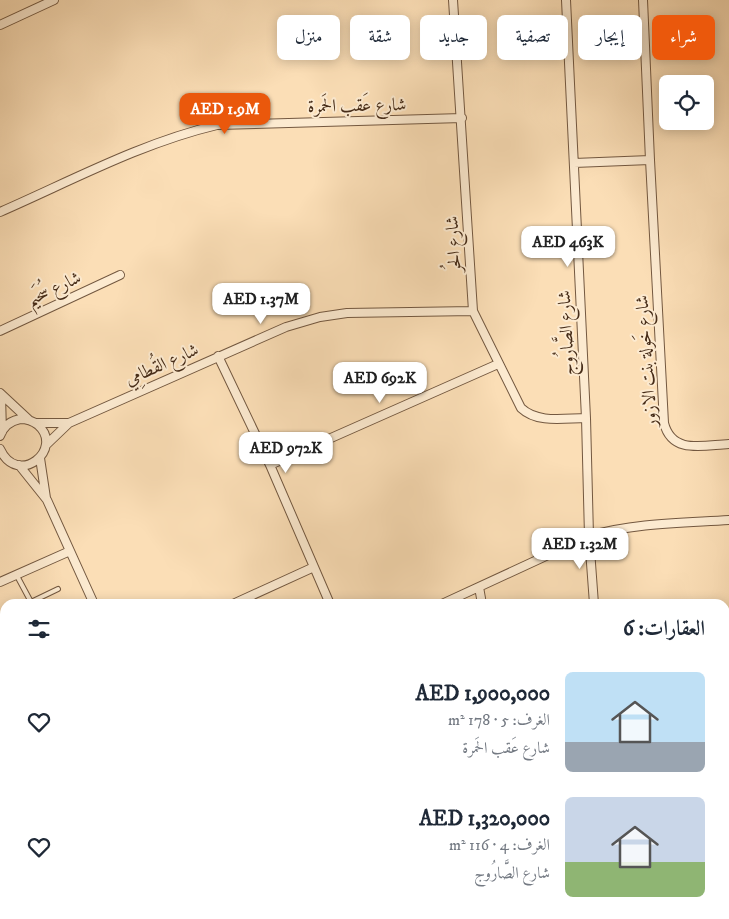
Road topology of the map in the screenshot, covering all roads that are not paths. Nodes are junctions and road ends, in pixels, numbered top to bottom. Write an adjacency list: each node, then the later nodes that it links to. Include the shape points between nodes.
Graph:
1 (54, 0): 5 (street)
2 (453, 0): 6 (street, شارع الحُر)
3 (566, 0): 8 (street, شارع الصَّارُوج)
4 (643, 0): 7 (street, شارع خَولة بنت الازور)
5 (0, 24)
6 (462, 118): 9 (street, شارع عَقب الحَمرة, via 217,125 155,143); 11 (street, شارع الحُر)
7 (650, 160): 8 (street); 20 (street, شارع خَولة بنت الازور, via 666,433 674,442 684,446)
8 (574, 163): 16 (street, شارع الصَّارُوج)
9 (0, 212)
10 (120, 275): 12 (street, شارع سُحَيم)
11 (473, 311): 13 (street, شارع القُطامِي, via 347,313 320,317 286,327); 14 (street, شارع الحُر)
12 (0, 331)
13 (218, 356): 18 (street, شارع القُطامِي); 26 (street)
14 (498, 364): 16 (street, شارع الحُر, via 522,408 530,415 544,419); 26 (street)
15 (1, 394): 17 (street); 19 (street)
16 (586, 418): 30 (street, شارع الصَّارُوج)
17 (32, 422): 18 (street, شارع القُطامِي); 19 (street, شارع القُطامِي, via 13,421); 21 (street, via 44,433)
18 (69, 423): 21 (street, شارع القُطامِي)
19 (1, 434)
20 (729, 444)
21 (46, 445): 23 (street)
22 (0, 449): 25 (street)
23 (40, 458): 27 (street); 28 (street)
24 (0, 461): 25 (street)
25 (9, 462): 27 (street)
26 (270, 465): 32 (street)
27 (20, 466): 28 (street)
28 (47, 500): 31 (street)
29 (729, 520): 30 (street, via 635,526)
30 (589, 536): 35 (street); 44 (street, شارع الصَّارُوج)
31 (70, 552): 33 (street); 39 (street)
32 (314, 567): 40 (street); 41 (street)
33 (16, 574): 34 (street); 37 (lane)
34 (0, 582)
35 (479, 587): 42 (street); 43 (street)
36 (58, 589): 38 (lane)
37 (27, 599)
38 (37, 599)
39 (92, 599)
40 (244, 599)
41 (328, 599)
42 (453, 599)
43 (481, 599)
44 (594, 599)

